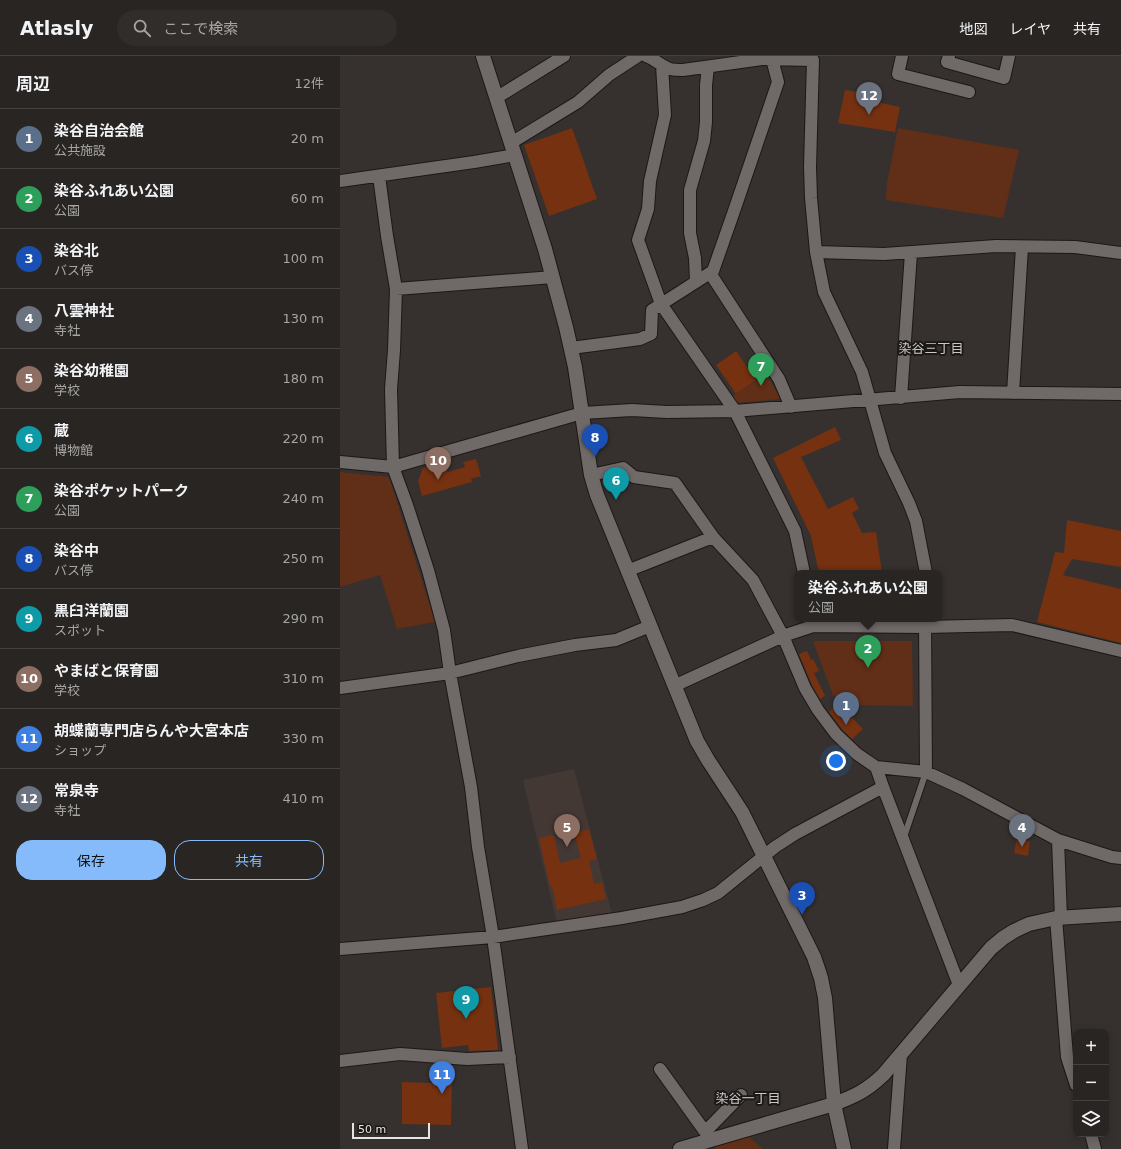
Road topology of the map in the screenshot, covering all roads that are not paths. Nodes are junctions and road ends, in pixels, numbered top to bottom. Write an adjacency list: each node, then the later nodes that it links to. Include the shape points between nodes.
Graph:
1 (483, 56): 12 (street)
2 (564, 56): 12 (street)
3 (638, 56): 13 (street, via 609,75 578,102)
4 (646, 56): 9 (street)
5 (902, 56): 11 (street, via 898,74)
6 (949, 56): 7 (street, via 947,62 1004,78)
7 (1009, 56)
8 (765, 58): 10 (street); 17 (street, via 813,60 810,167); 20 (street, via 778,82 713,271)
9 (662, 65): 10 (street, via 670,69 683,70); 24 (street, via 665,115 650,181 648,209 638,240)
10 (708, 67): 22 (street, via 704,141 690,190 690,233)
11 (969, 92)
12 (496, 98): 13 (street)
13 (513, 149): 14 (street, via 467,163); 21 (street)
14 (378, 176): 15 (street); 23 (street)
15 (340, 181)
16 (1022, 247): 18 (street, via 996,246); 19 (street, via 1075,247); 26 (street)
17 (816, 252): 18 (street); 29 (street, via 824,292 862,372)
18 (911, 253): 28 (street)
19 (1121, 254)
20 (710, 273): 22 (street); 30 (street, via 779,379)
21 (553, 277): 23 (street); 25 (street)
22 (696, 282): 24 (street)
23 (396, 289): 34 (street, via 391,389)
24 (661, 304): 25 (street, via 652,310 651,334 640,340); 31 (street)
25 (571, 348): 32 (street)
26 (1013, 393): 27 (street); 28 (street, via 960,392)
27 (1121, 394)
28 (902, 398): 29 (street)
29 (871, 401): 30 (street); 38 (street, via 885,453 916,521)
30 (791, 407): 31 (street)
31 (735, 411): 32 (street, via 632,410); 37 (street, via 795,531)
32 (582, 413): 34 (street); 35 (street)
33 (340, 462): 34 (street)
34 (393, 467): 45 (street, via 436,596)
35 (591, 475): 36 (street, via 622,468 634,477 675,483); 39 (street)
36 (713, 537): 39 (street); 43 (street, via 753,580)
37 (803, 570)
38 (925, 570)
39 (627, 571): 42 (street)
40 (815, 622): 41 (street); 43 (street)
41 (925, 623): 44 (street, via 1012,625); 49 (street)
42 (650, 626): 45 (street, via 616,640 518,656); 46 (street)
43 (783, 636): 46 (street); 48 (street, via 805,688 818,710 836,734 857,754)
44 (1121, 651)
45 (450, 673): 47 (street); 57 (street, via 471,787)
46 (674, 686): 53 (street, via 697,741 742,812)
47 (340, 688)
48 (876, 767): 49 (street); 50 (street)
49 (926, 772): 51 (lane); 52 (street)
50 (882, 787): 51 (street); 53 (street, via 795,834)
51 (903, 839): 59 (street)
52 (1058, 840): 54 (street); 56 (street)
53 (764, 857): 57 (street, via 718,893 682,907); 66 (street, via 814,957 821,978)
54 (1121, 858)
55 (1121, 914): 56 (street)
56 (1059, 918): 59 (street, via 1029,924 1003,938); 64 (street, via 1067,1057)
57 (493, 937): 58 (street); 61 (street)
58 (340, 949)
59 (959, 985): 60 (street)
60 (901, 1054): 66 (street, via 860,1094); 72 (street)
61 (510, 1058): 62 (street, via 467,1059 400,1054); 69 (street)
62 (340, 1061)
63 (660, 1069): 67 (street)
64 (1073, 1076)
65 (741, 1095): 67 (street)
66 (834, 1104): 67 (street); 71 (street)
67 (708, 1136): 70 (street)
68 (1092, 1137): 73 (street)
69 (522, 1149)
70 (680, 1149)
71 (844, 1149)
72 (894, 1149)
73 (1096, 1149)

